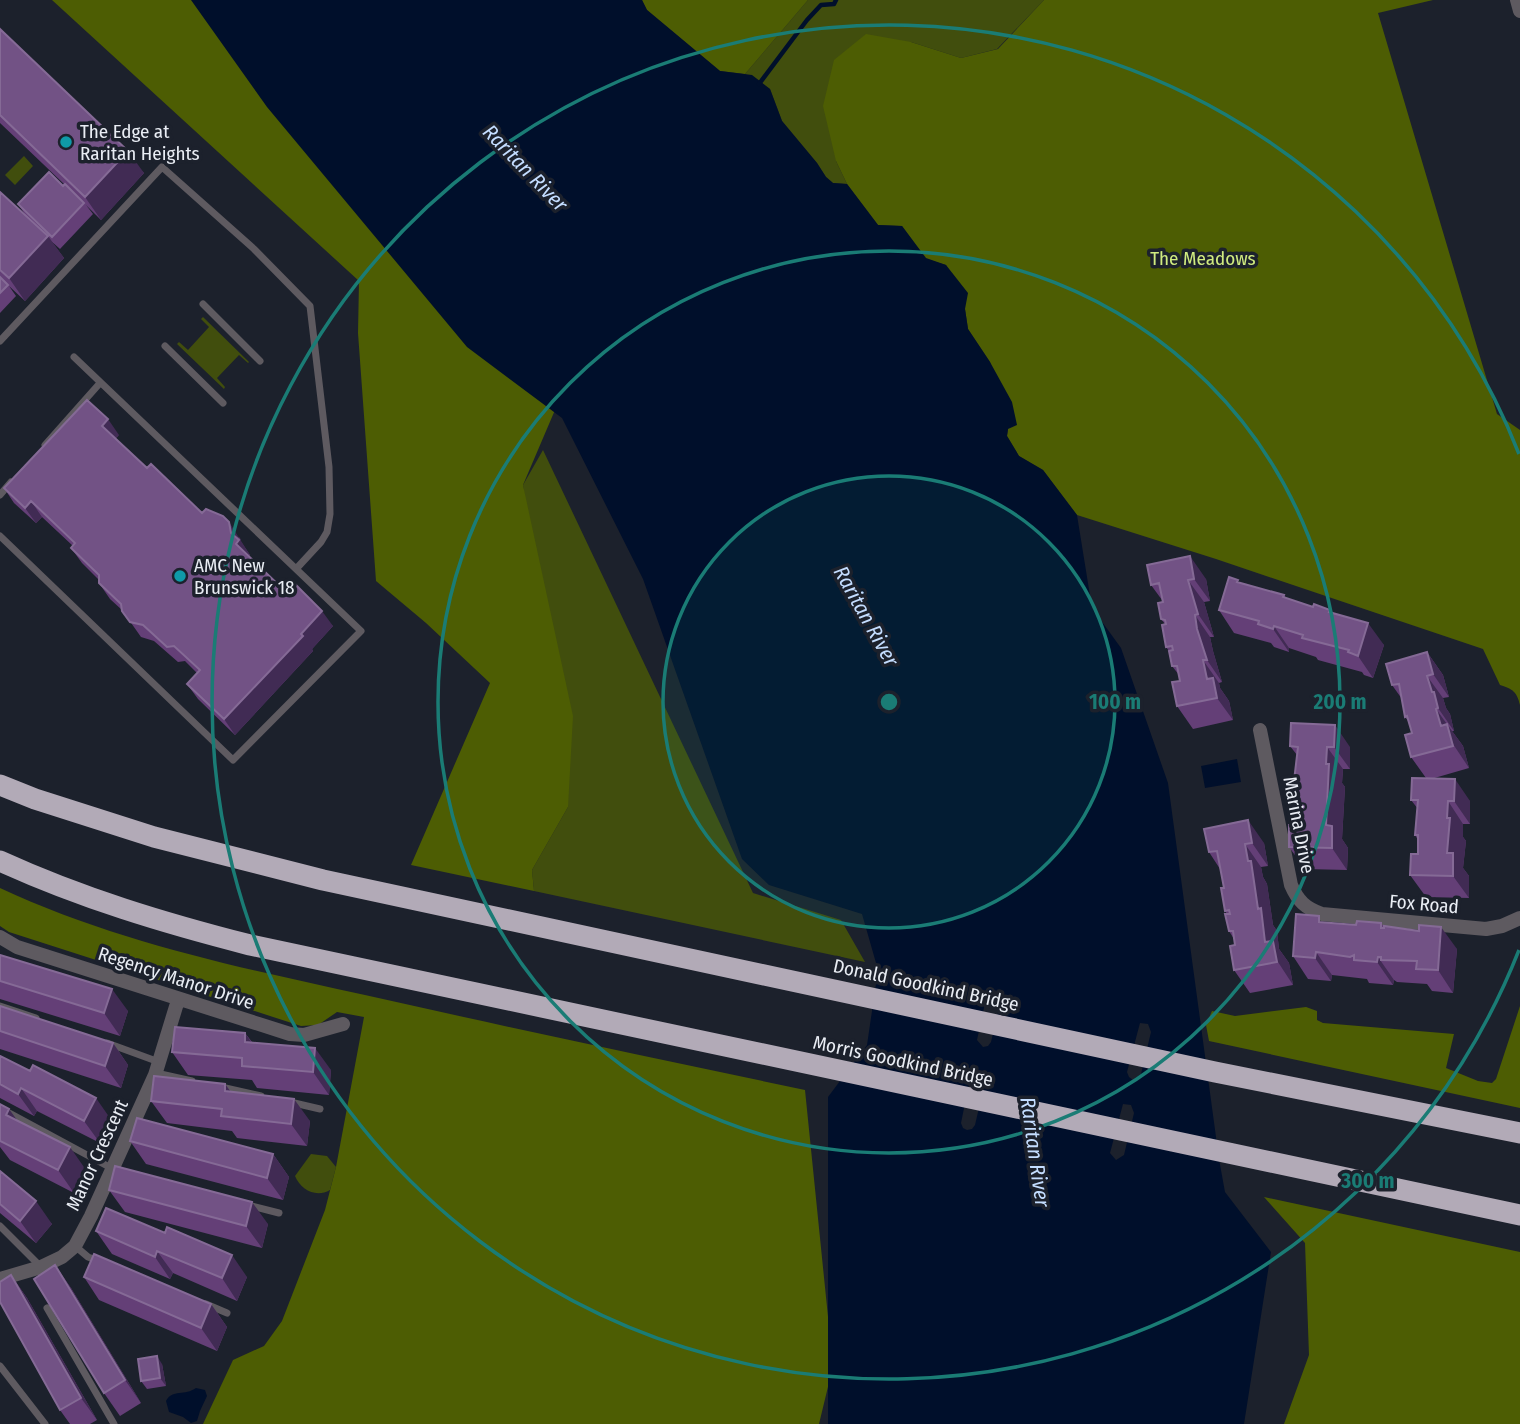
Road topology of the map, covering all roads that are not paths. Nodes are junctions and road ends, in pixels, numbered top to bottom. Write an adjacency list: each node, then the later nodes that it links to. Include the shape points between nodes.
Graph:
1 (1517, 0): 2 (street)
2 (1520, 11)
3 (204, 304): 7 (lane)
4 (0, 341): 14 (lane, via 162,167 254,248 310,306 329,467 330,514 321,542)
5 (165, 346): 9 (lane)
6 (74, 357): 8 (lane)
7 (260, 361)
8 (100, 383): 10 (lane); 14 (lane)
9 (223, 403)
10 (41, 449)
11 (15, 477): 12 (lane)
12 (0, 495)
13 (0, 536): 14 (lane, via 233,760 361,631)
14 (296, 569)
15 (1260, 730): 18 (street, Marina Drive, via 1291,885 1297,899)
16 (0, 785): 33 (highway, Donald Goodkind Bridge, via 155,837 323,880)
17 (0, 862): 37 (highway, Morris Goodkind Bridge, via 107,905 319,960)
18 (1322, 914): 19 (street, Fox Road, via 1486,929)
19 (1520, 918)
20 (0, 937): 21 (street, Regency Manor Drive, via 17,947)
21 (178, 1000): 24 (street, Regency Manor Drive, via 290,1034 304,1035); 26 (street, Manor Crescent)
22 (0, 1006): 23 (lane)
23 (45, 1021)
24 (343, 1024)
25 (100, 1040): 26 (lane)
26 (157, 1067): 27 (lane); 34 (street, Manor Crescent)
27 (199, 1082)
28 (211, 1085): 29 (lane)
29 (273, 1099)
30 (286, 1101): 32 (lane)
31 (0, 1108): 34 (lane)
32 (320, 1109)
33 (1520, 1133)
34 (116, 1170): 39 (street, Manor Crescent)
35 (240, 1203): 36 (lane)
36 (278, 1213)
37 (1520, 1215)
38 (0, 1226): 41 (lane)
39 (75, 1246): 40 (lane); 41 (street)
40 (108, 1264)
41 (41, 1267): 42 (street)
42 (0, 1279)
43 (202, 1303): 45 (lane)
44 (47, 1308): 48 (lane)
45 (227, 1313)
46 (0, 1366): 47 (lane)
47 (45, 1424)
48 (114, 1424)

